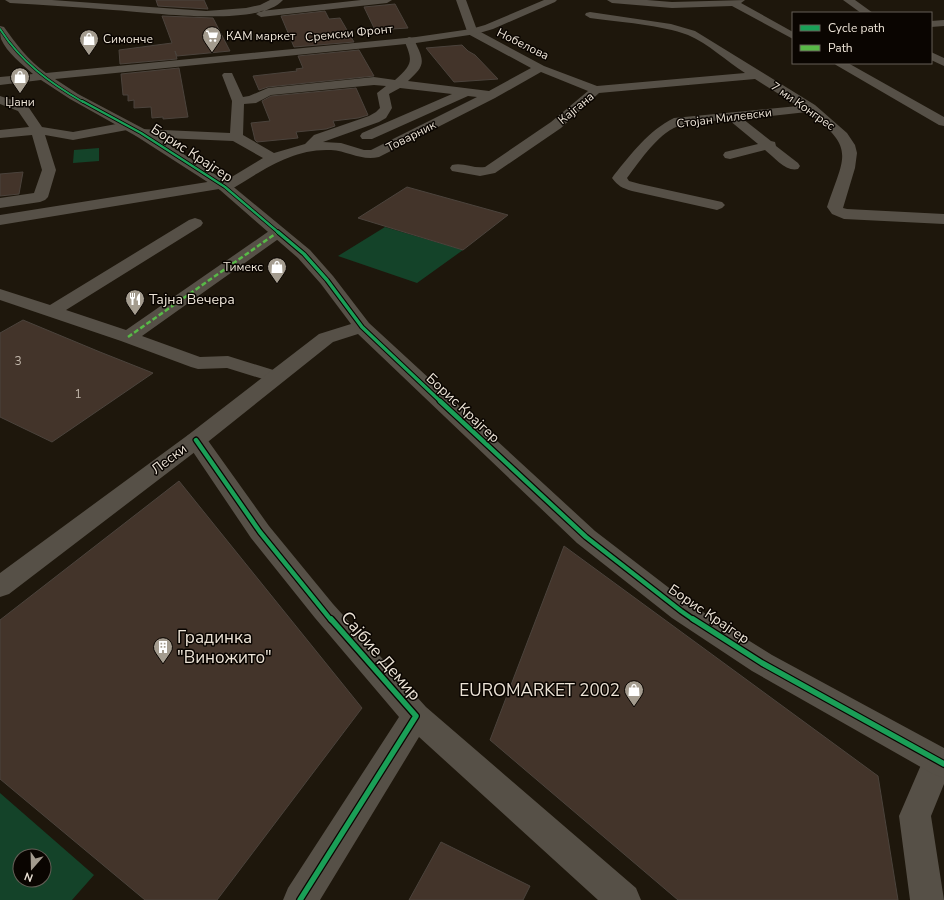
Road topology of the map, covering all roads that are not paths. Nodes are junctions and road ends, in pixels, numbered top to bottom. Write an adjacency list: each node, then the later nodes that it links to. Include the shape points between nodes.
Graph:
1 (10, 0): 10 (street)
2 (278, 0): 10 (street, via 263,8)
3 (387, 0): 10 (street, via 264,14)
4 (461, 0): 15 (street)
5 (552, 0): 15 (street, Сремски Фронт, via 502,23)
6 (612, 0): 8 (street, via 672,5)
7 (848, 0): 9 (street)
8 (734, 1): 16 (street)
9 (866, 12)
10 (217, 13)
11 (590, 15): 23 (street, 7 ми Конгрес, via 687,31)
12 (944, 23): 13 (street)
13 (932, 24)
14 (0, 30): 24 (street, Борис Крајгер, via 19,55)
15 (472, 32): 17 (street, Сремски Фронт); 21 (street, Нобелова)
16 (792, 35)
17 (409, 40): 24 (street, Сремски Фронт); 26 (street, via 417,57 416,64 411,72)
18 (932, 56): 19 (street)
19 (944, 63)
20 (842, 64): 34 (street)
21 (540, 68): 27 (street, Нобелова); 29 (street, Товарник)
22 (228, 74): 31 (street)
23 (757, 75): 27 (street, Кајгана); 32 (street, 7 ми Конгрес)
24 (43, 77): 25 (street, Сремски Фронт); 35 (street, Борис Крајгер)
25 (0, 81)
26 (392, 87): 28 (street); 31 (street); 41 (street, via 383,93 386,108 381,115 319,138)
27 (596, 90): 46 (street, Кајгана, via 556,125 490,170 480,172)
28 (465, 93): 29 (street); 42 (street)
29 (491, 95): 42 (street, Товарник, via 374,154 365,155)
30 (0, 100): 36 (street, via 23,108)
31 (238, 104): 39 (street)
32 (811, 108): 33 (street, Стојан Милевски); 50 (street, 7 ми Конгрес, via 840,132 848,145 850,158 835,207 837,211 844,214)
33 (732, 116): 40 (street); 49 (street, Стојан Милевски, via 679,121 667,126 644,147 619,178 624,184 637,188)
34 (944, 122)
35 (127, 126): 36 (street, via 73,136); 37 (street, Борис Крајгер)
36 (37, 130): 38 (street); 48 (street, via 49,170 40,197)
37 (142, 133): 39 (street); 47 (street, Борис Крајгер)
38 (0, 134)
39 (236, 138): 43 (street)
40 (770, 145): 44 (street); 45 (street)
41 (309, 146): 42 (street, Товарник); 43 (street, Товарник)
42 (341, 147)
43 (273, 154): 47 (street, Товарник)
44 (730, 155)
45 (792, 166)
46 (457, 168)
47 (223, 186): 51 (street); 53 (street, Борис Крајгер)
48 (0, 203)
49 (717, 205)
50 (944, 219)
51 (0, 220)
52 (195, 223): 56 (street)
53 (278, 232): 55 (street, Борис Крајгер, via 304,254); 58 (street)
54 (0, 294): 56 (street)
55 (338, 296): 57 (street, Борис Крајгер); 59 (street, via 337,315)
56 (51, 312): 58 (street)
57 (363, 328): 59 (street); 60 (street, Борис Крајгер)
58 (128, 337): 61 (street, via 198,363 228,362)
59 (321, 343): 60 (street, via 354,342 369,346); 61 (street, Лески)
60 (394, 359): 65 (street, Борис Крајгер, via 586,537 680,611 762,663)
61 (276, 378): 62 (street, Лески)
62 (196, 440): 63 (street, Лески); 64 (street, Сајбие Демир, via 260,532 324,611)
63 (0, 586)
64 (416, 716): 66 (street, Сајбие Демир); 67 (street)
65 (941, 763): 68 (street, via 915,816)
66 (300, 900)
67 (624, 900)
68 (927, 900)

